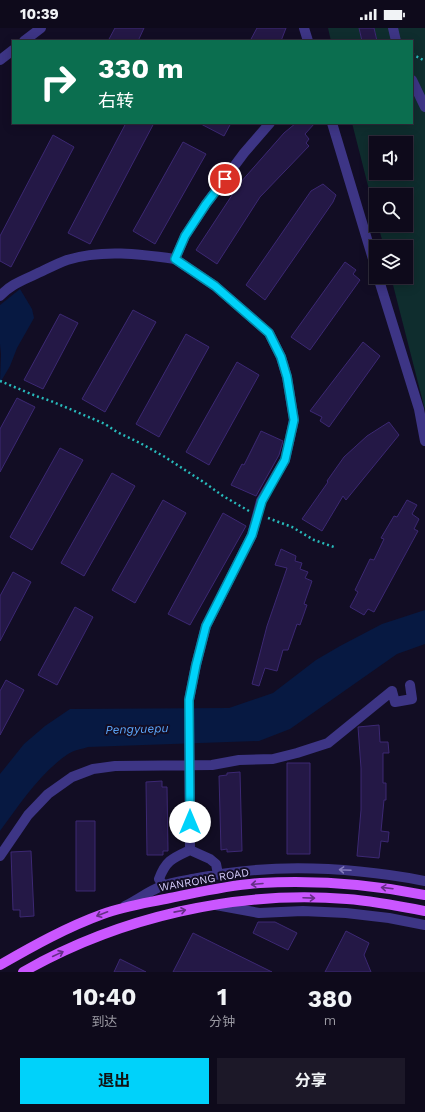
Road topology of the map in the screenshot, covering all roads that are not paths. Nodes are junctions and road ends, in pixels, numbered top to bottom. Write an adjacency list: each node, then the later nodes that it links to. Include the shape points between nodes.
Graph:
1 (41, 28): 4 (street)
2 (304, 28): 5 (street)
3 (393, 28): 6 (street)
4 (25, 40)
5 (308, 40)
6 (396, 40)
7 (12, 51): 8 (street)
8 (0, 60)
9 (413, 82): 10 (street)
10 (425, 107)
11 (269, 124): 14 (street, via 206,204 185,236)
12 (332, 124): 13 (street)
13 (369, 246)
14 (175, 259): 16 (street, via 123,253 91,255 52,266 18,282); 19 (street, via 215,286 269,333 281,357 287,377 294,420 285,460 262,501 252,535 206,626 189,700)
15 (380, 284): 17 (street, via 419,409)
16 (0, 296)
17 (425, 440)
18 (410, 685): 19 (street, via 412,699 396,702 392,691 328,743 273,759)
19 (189, 766): 20 (street); 21 (street, via 115,766 93,769 72,777 48,794 28,815)
20 (190, 850): 22 (street, via 216,864); 24 (street, via 172,858 163,868 159,879)
21 (0, 856)
22 (218, 874): 23 (street, one-way to 22, via 350,870 304,868); 24 (street)
23 (425, 881)
24 (163, 885): 27 (street)
25 (425, 895): 27 (main road, WANRONG ROAD, one-way to 27, via 349,884 259,883 212,889)
26 (214, 905): 28 (main road, one-way to 28, via 304,897 347,899); 29 (street, via 259,913 346,912); 31 (main road, one-way to 26, via 89,939 172,913)
27 (124, 907): 30 (main road, WANRONG ROAD, one-way to 30, via 82,923)
28 (425, 911)
29 (425, 925)
30 (0, 965)
31 (23, 972)

